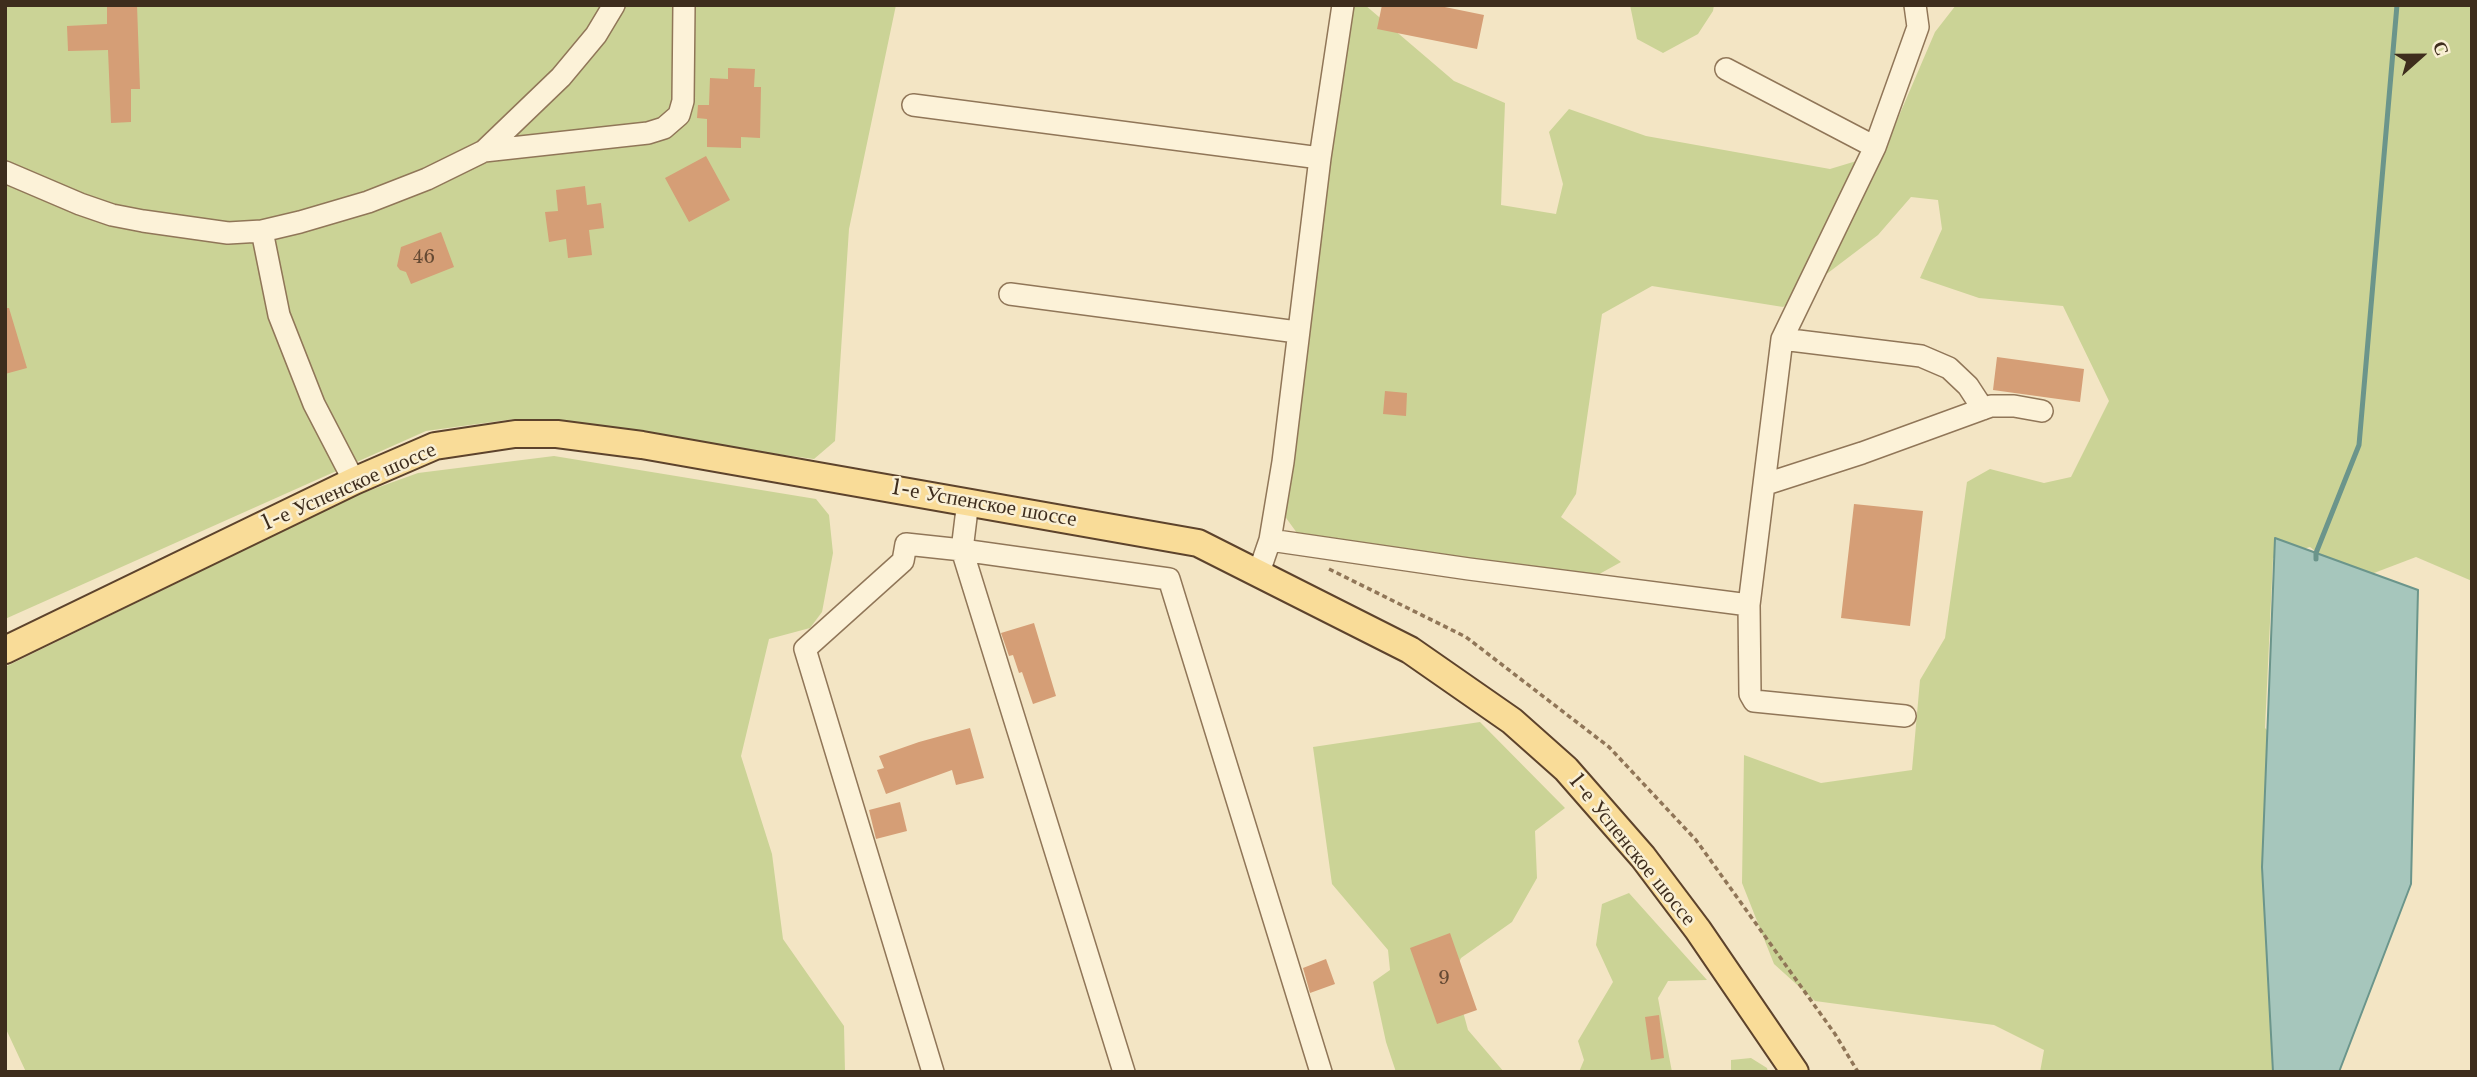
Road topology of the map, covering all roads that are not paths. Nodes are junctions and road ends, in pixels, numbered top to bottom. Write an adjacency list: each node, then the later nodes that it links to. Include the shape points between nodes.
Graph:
1 (614, 5): 8 (street, via 561,77)
2 (684, 5): 8 (street, via 683,102 679,115 664,128)
3 (1343, 5): 9 (street)
4 (1915, 5): 7 (street, via 1918,27)
5 (1726, 69): 7 (street)
6 (914, 105): 9 (street)
7 (1875, 146): 14 (street)
8 (484, 151): 11 (street, via 368,202)
9 (1320, 158): 13 (street)
10 (5, 172): 11 (street, via 112,215 228,233)
11 (262, 232): 17 (street, via 279,315 314,404)
12 (1010, 294): 13 (street)
13 (1297, 332): 20 (street)
14 (1782, 339): 15 (street, via 1921,356 1949,368); 18 (street)
15 (1983, 409): 16 (street, via 2014,406); 18 (street)
16 (2042, 411)
17 (354, 481): 19 (main road, 1-е Успенское шоссе, via 435,446 515,434 557,434 642,444); 24 (main road, 1-е Успенское шоссе)
18 (1766, 484): 23 (street)
19 (968, 502): 21 (street); 22 (main road, 1-е Успенское шоссе, via 1198,543)
20 (1270, 540): 22 (street); 23 (street)
21 (962, 550): 26 (street, via 906,544 903,561 805,649); 27 (street); 28 (street, via 1169,579)
22 (1259, 572): 29 (main road, 1-е Успенское шоссе, via 1410,650 1512,720 1566,769 1643,857)
23 (1749, 604): 25 (street, via 1750,694 1754,701)
24 (5, 650)
25 (1905, 716)
26 (933, 1072)
27 (1124, 1072)
28 (1321, 1072)
29 (1795, 1072)

